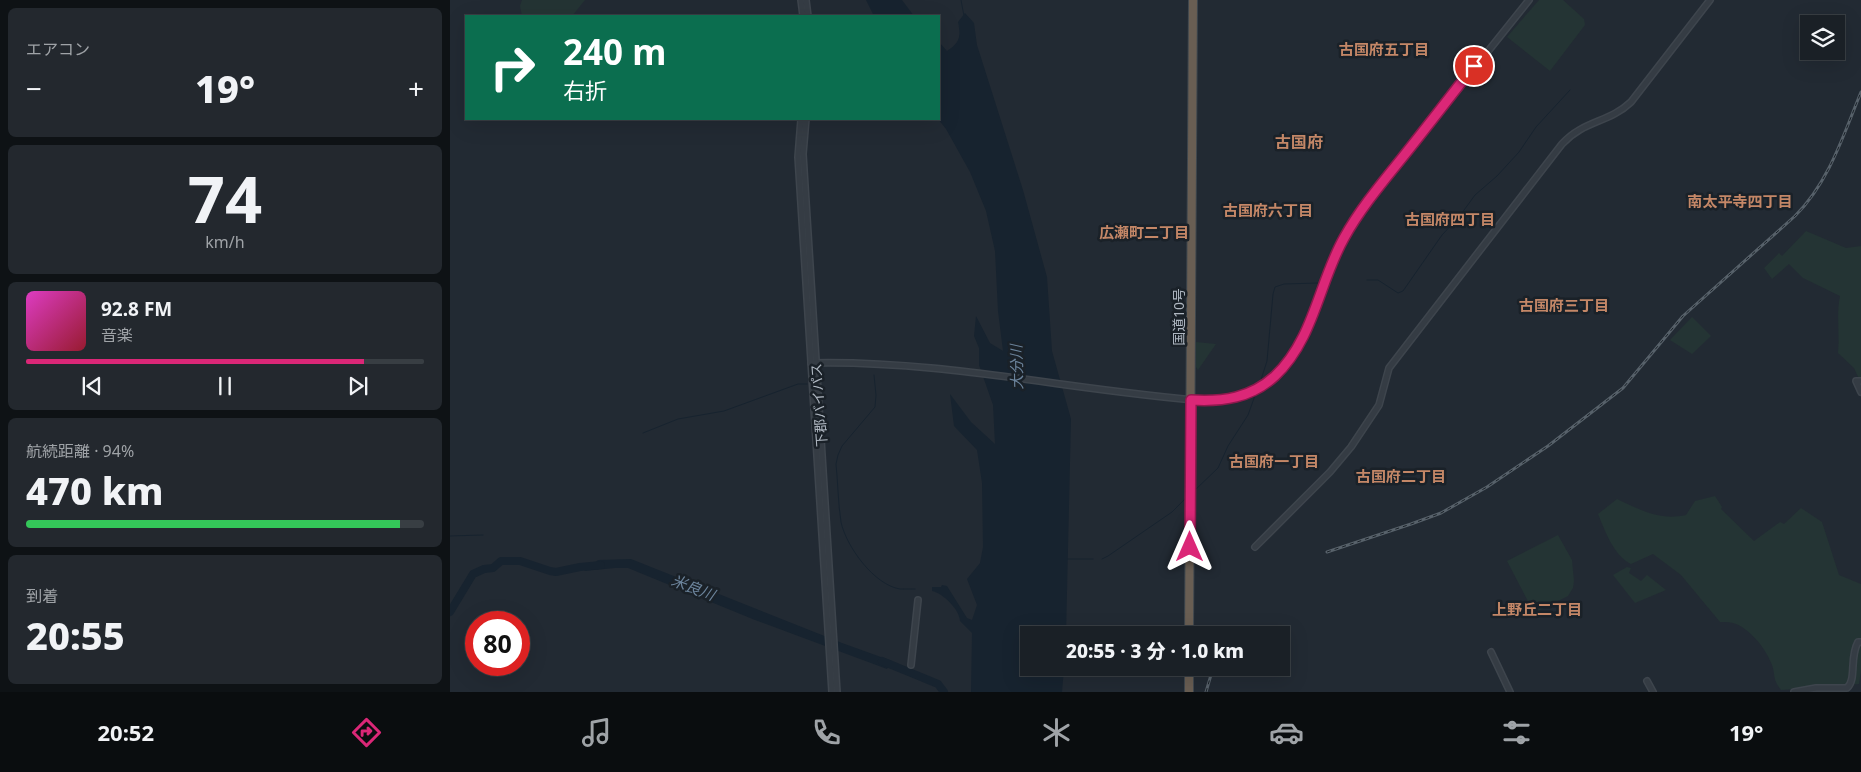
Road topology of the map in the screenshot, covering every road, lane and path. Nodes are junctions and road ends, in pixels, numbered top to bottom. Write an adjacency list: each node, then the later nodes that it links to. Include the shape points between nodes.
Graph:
1 (801, 0): 6 (street)
2 (806, 0): 7 (street)
3 (1193, 0): 13 (highway, 国道10号)
4 (1528, 0): 13 (street, via 1361,210 1339,246 1316,307 1295,349 1280,370 1257,389 1240,397)
5 (1710, 0): 14 (street, via 1631,102 1615,114 1579,128 1562,144 1389,368 1379,405 1346,454)
6 (803, 15)
7 (808, 15)
8 (801, 120): 10 (street, via 798,157)
9 (806, 120): 10 (street, 下郡バイパス, via 803,154)
10 (814, 363): 13 (street, via 878,363 934,368); 18 (street)
11 (1861, 380): 12 (street, via 1856,381)
12 (1861, 392)
13 (1191, 400): 16 (highway, 国道10号)
14 (1255, 547)
15 (918, 600): 20 (street)
16 (1190, 626)
17 (1861, 642): 28 (street, via 1853,651 1853,675 1847,688)
18 (832, 652): 23 (street); 24 (street)
19 (1491, 652): 26 (street)
20 (911, 665)
21 (1189, 676): 25 (highway)
22 (1647, 681): 27 (street)
23 (832, 692)
24 (837, 692)
25 (1189, 692)
26 (1510, 692)
27 (1653, 692)
28 (1794, 692)

